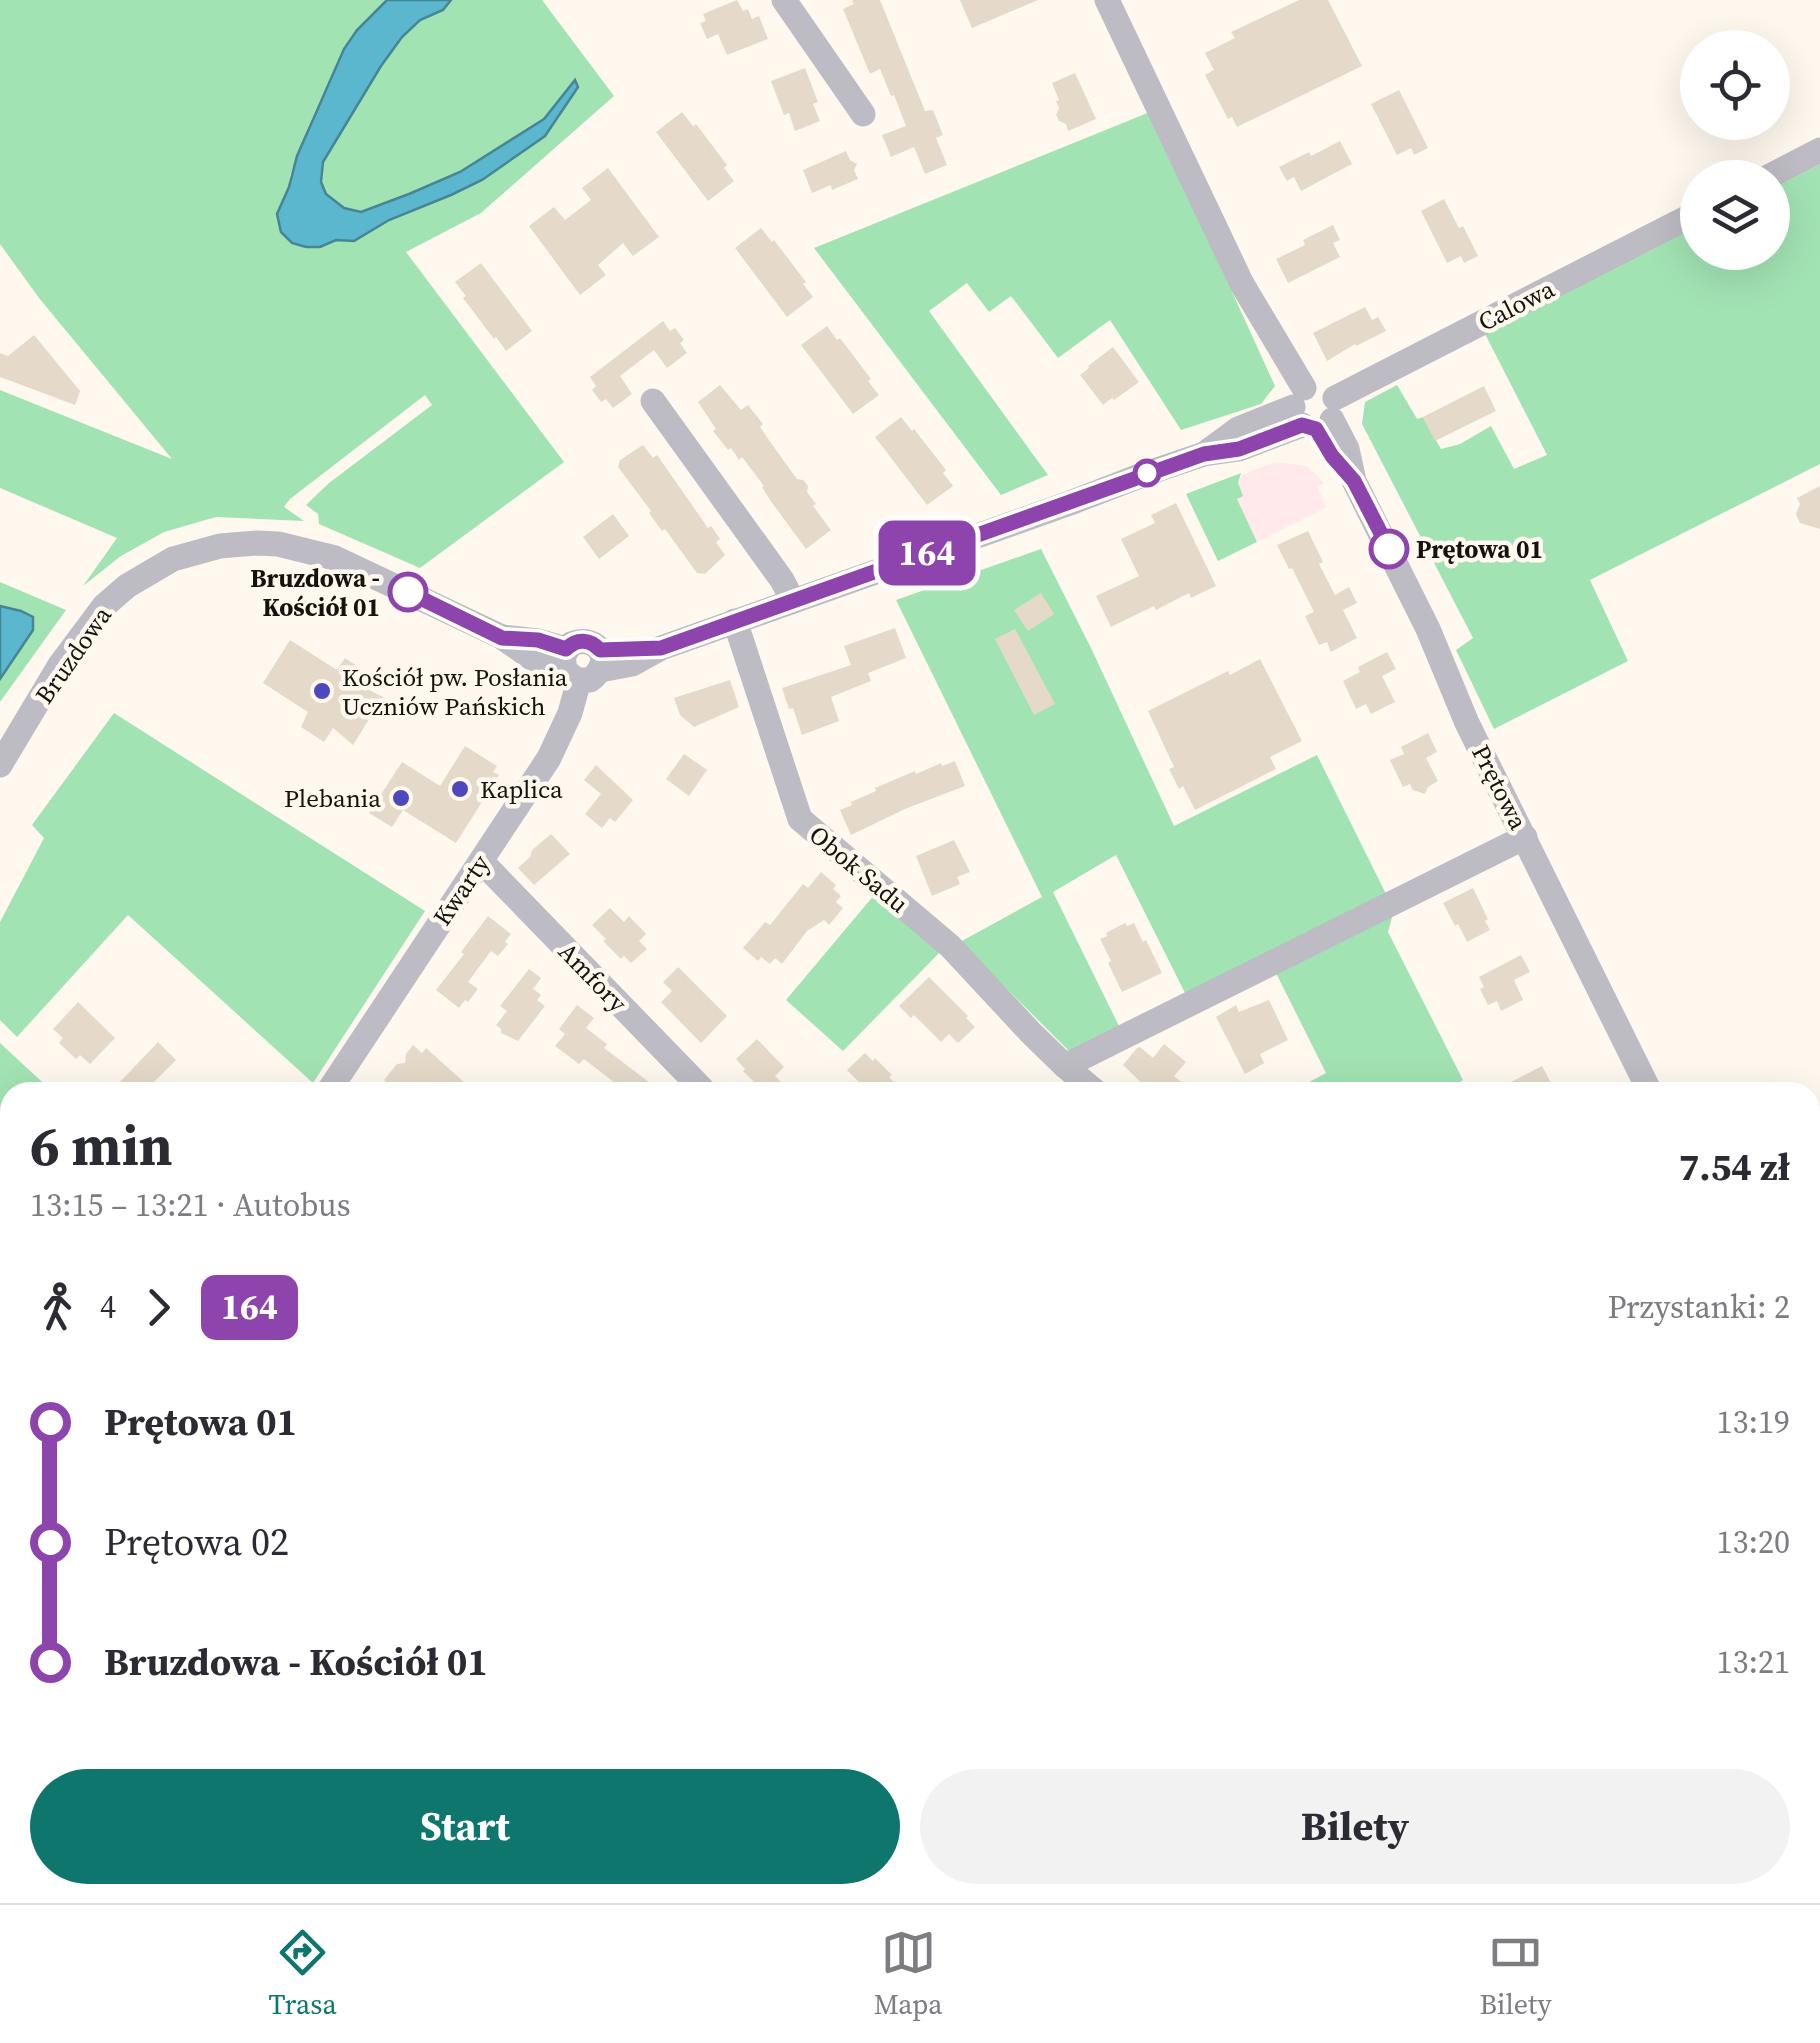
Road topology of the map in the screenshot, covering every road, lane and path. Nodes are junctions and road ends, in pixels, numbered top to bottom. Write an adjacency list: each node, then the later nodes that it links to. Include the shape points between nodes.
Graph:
1 (784, 0): 3 (street)
2 (1107, 0): 8 (street, Prętowa, via 1242,284)
3 (863, 114)
4 (1820, 150): 5 (street)
5 (1790, 166)
6 (1680, 221): 8 (street, Calowa)
7 (652, 402): 9 (street)
8 (1314, 411): 9 (street, Bruzdowa, via 1239,449 1204,454); 13 (street, Prętowa, via 1346,449 1354,481)
9 (793, 600): 10 (street, Bruzdowa)
10 (735, 621): 11 (street, Bruzdowa, via 632,664); 15 (street, Obok Sadu, via 800,819 950,946)
11 (582, 664): 12 (street, Bruzdowa, via 538,640 502,638 322,554 257,543 200,550 150,571 104,606); 14 (street, Kwarty, via 549,758)
12 (0, 766)
13 (1525, 837): 15 (street); 19 (street, Prętowa)
14 (481, 860): 16 (street, Kwarty); 17 (street, Amfory)
15 (1064, 1066): 18 (street, Obok Sadu)
16 (335, 1082)
17 (695, 1082)
18 (1084, 1082)
19 (1645, 1082)

